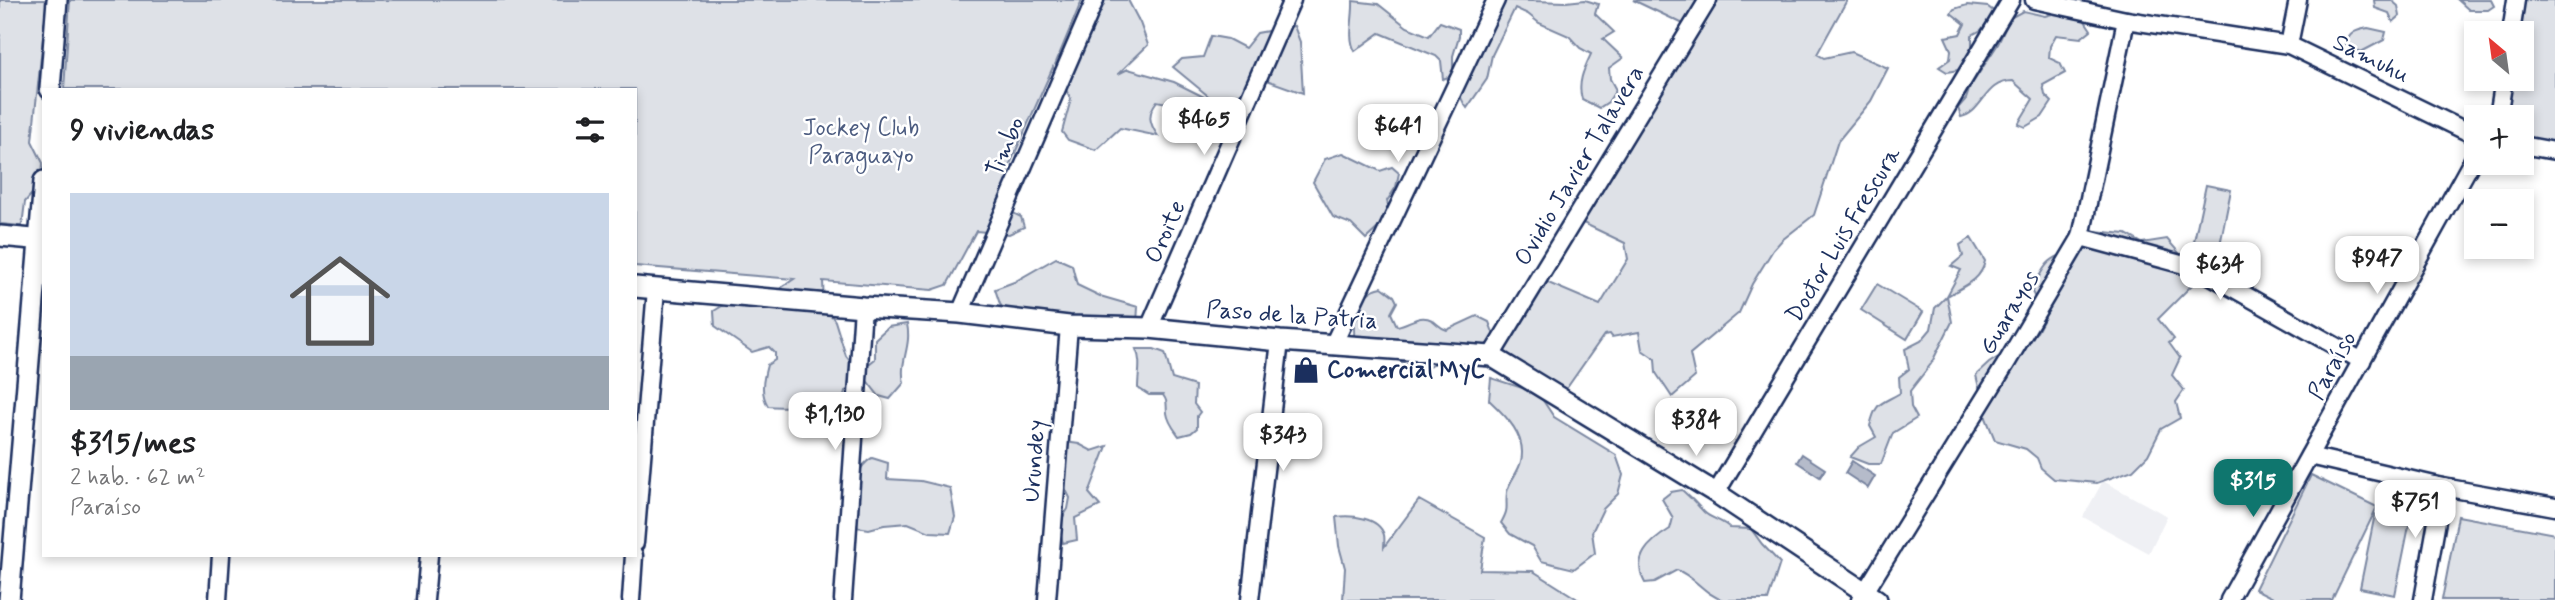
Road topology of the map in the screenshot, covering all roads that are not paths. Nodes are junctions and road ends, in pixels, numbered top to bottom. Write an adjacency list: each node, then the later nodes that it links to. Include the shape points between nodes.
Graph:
1 (57, 0): 13 (street)
2 (1095, 0): 24 (street, Timbo)
3 (1292, 0): 26 (street, Oroite)
4 (1496, 0): 28 (street)
5 (1708, 0): 29 (street, Ovidio Javier Talavera)
6 (2011, 0): 33 (street, Doctor Luis Frescura)
7 (2034, 0): 10 (street, Samuhu)
8 (2298, 0): 12 (street)
9 (2516, 0): 11 (street)
10 (2126, 20): 12 (street, Samuhu); 19 (street, Guarayos)
11 (2513, 21)
12 (2289, 45): 14 (street, Samuhu)
13 (50, 88)
14 (2464, 130)
15 (2534, 147): 16 (street)
16 (2555, 151)
17 (2464, 175): 30 (street, Paraíso)
18 (0, 236): 20 (street)
19 (2081, 237): 30 (street, via 2199,269); 39 (street, Guarayos)
20 (42, 239): 40 (street)
21 (637, 287): 22 (street, Paso de la Patria)
22 (656, 289): 23 (street, Paso de la Patria); 35 (street)
23 (863, 307): 24 (street, Paso de la Patria); 44 (street)
24 (960, 313): 25 (street, Paso de la Patria)
25 (1069, 326): 26 (street, Paso de la Patria); 45 (street, Urundey)
26 (1149, 328): 27 (street, Paso de la Patria)
27 (1280, 341): 28 (street, Paso de la Patria); 46 (street)
28 (1334, 343): 29 (street, Paso de la Patria)
29 (1491, 356): 33 (street, Paso de la Patria)
30 (2362, 362): 31 (street, Paraíso)
31 (2309, 456): 32 (street); 47 (street, Paraíso)
32 (2443, 487): 34 (street); 48 (street)
33 (1716, 493): 39 (street, Paso de la Patria)
34 (2555, 507)
35 (637, 519)
36 (221, 557): 41 (street)
37 (429, 557): 42 (street)
38 (634, 557): 43 (street)
39 (1867, 598)
40 (9, 600)
41 (218, 600)
42 (425, 600)
43 (631, 600)
44 (843, 600)
45 (1047, 600)
46 (1250, 600)
47 (2229, 600)
48 (2423, 600)

